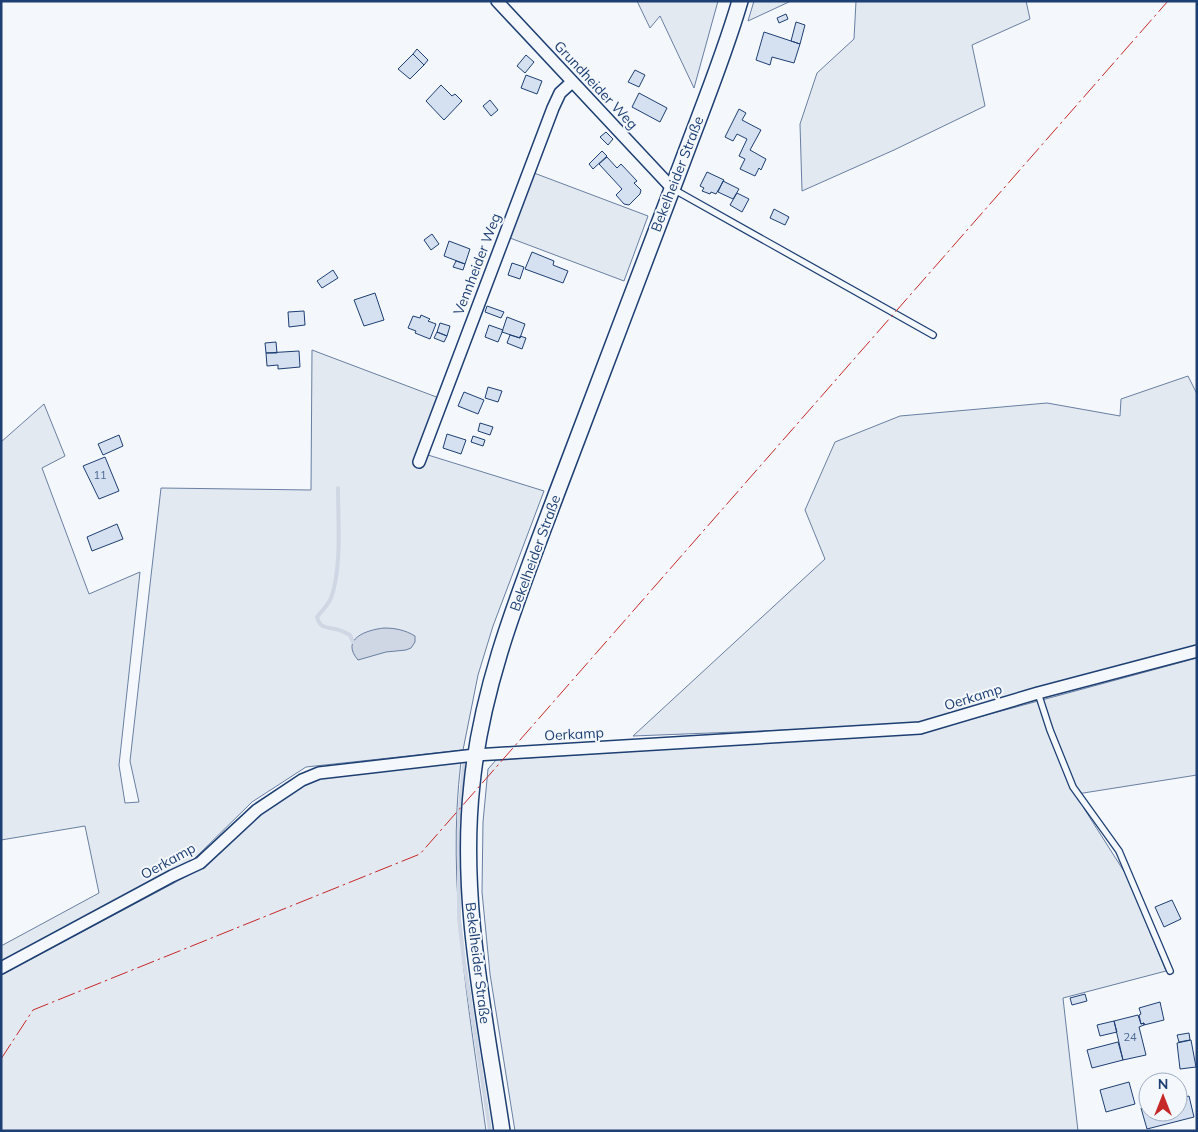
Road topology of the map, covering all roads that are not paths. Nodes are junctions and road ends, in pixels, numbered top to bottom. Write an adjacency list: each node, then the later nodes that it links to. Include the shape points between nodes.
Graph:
1 (497, 1): 3 (street, Grundheider Weg)
2 (740, 1): 4 (street, Bekelheider Straße)
3 (572, 82): 4 (street, Grundheider Weg); 6 (street, Vennheider Weg, via 560,92 553,108)
4 (672, 188): 5 (lane); 9 (street, Bekelheider Straße, via 507,627 492,677)
5 (933, 335)
6 (419, 462)
7 (1197, 651): 8 (street, Oerkamp)
8 (1038, 693): 9 (street, Oerkamp, via 920,728); 11 (lane, via 1073,787 1119,851)
9 (476, 754): 10 (street, Oerkamp, via 319,773 302,780 257,810 200,863); 12 (street, Bekelheider Straße, via 469,820 470,895)
10 (1, 968)
11 (1170, 971)
12 (502, 1131)

